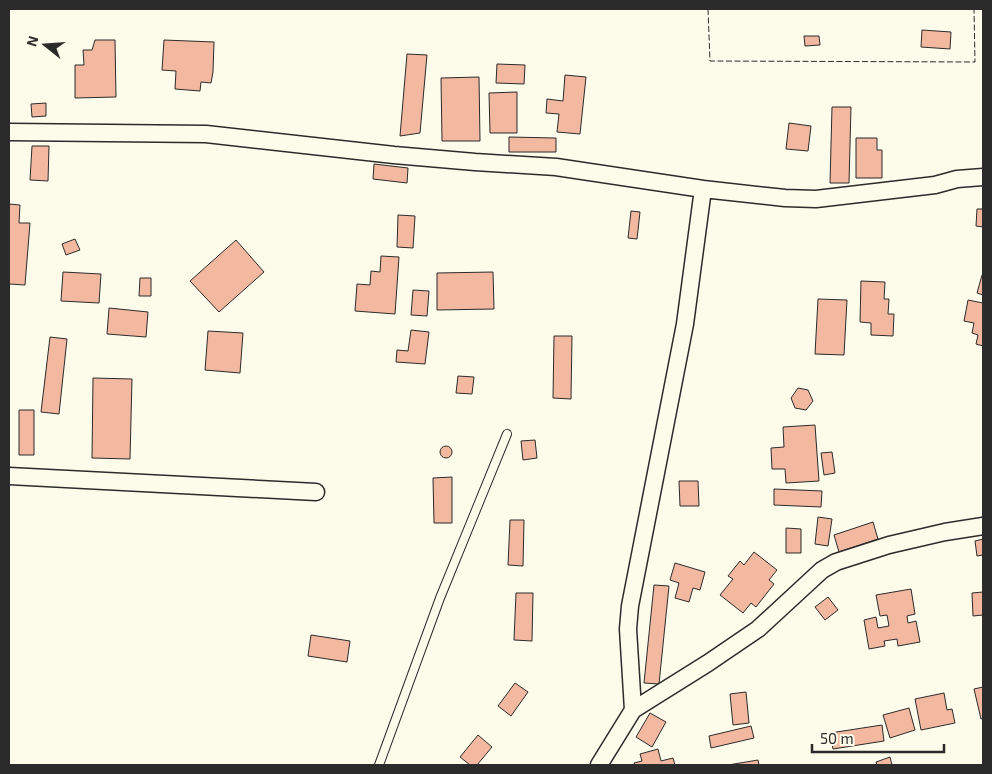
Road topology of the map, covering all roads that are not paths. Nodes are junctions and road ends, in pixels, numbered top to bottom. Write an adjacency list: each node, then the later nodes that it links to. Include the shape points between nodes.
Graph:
1 (9, 132): 3 (street, via 206,134 403,156 556,167)
2 (983, 177): 3 (street, via 816,199)
3 (703, 189): 8 (street, via 685,324 630,606 628,629)
4 (507, 434): 9 (lane, via 440,598)
5 (9, 476): 6 (street)
6 (316, 492)
7 (983, 526): 8 (street, via 889,545 836,562 822,570 758,628)
8 (633, 710): 10 (street)
9 (379, 765)
10 (600, 765)

